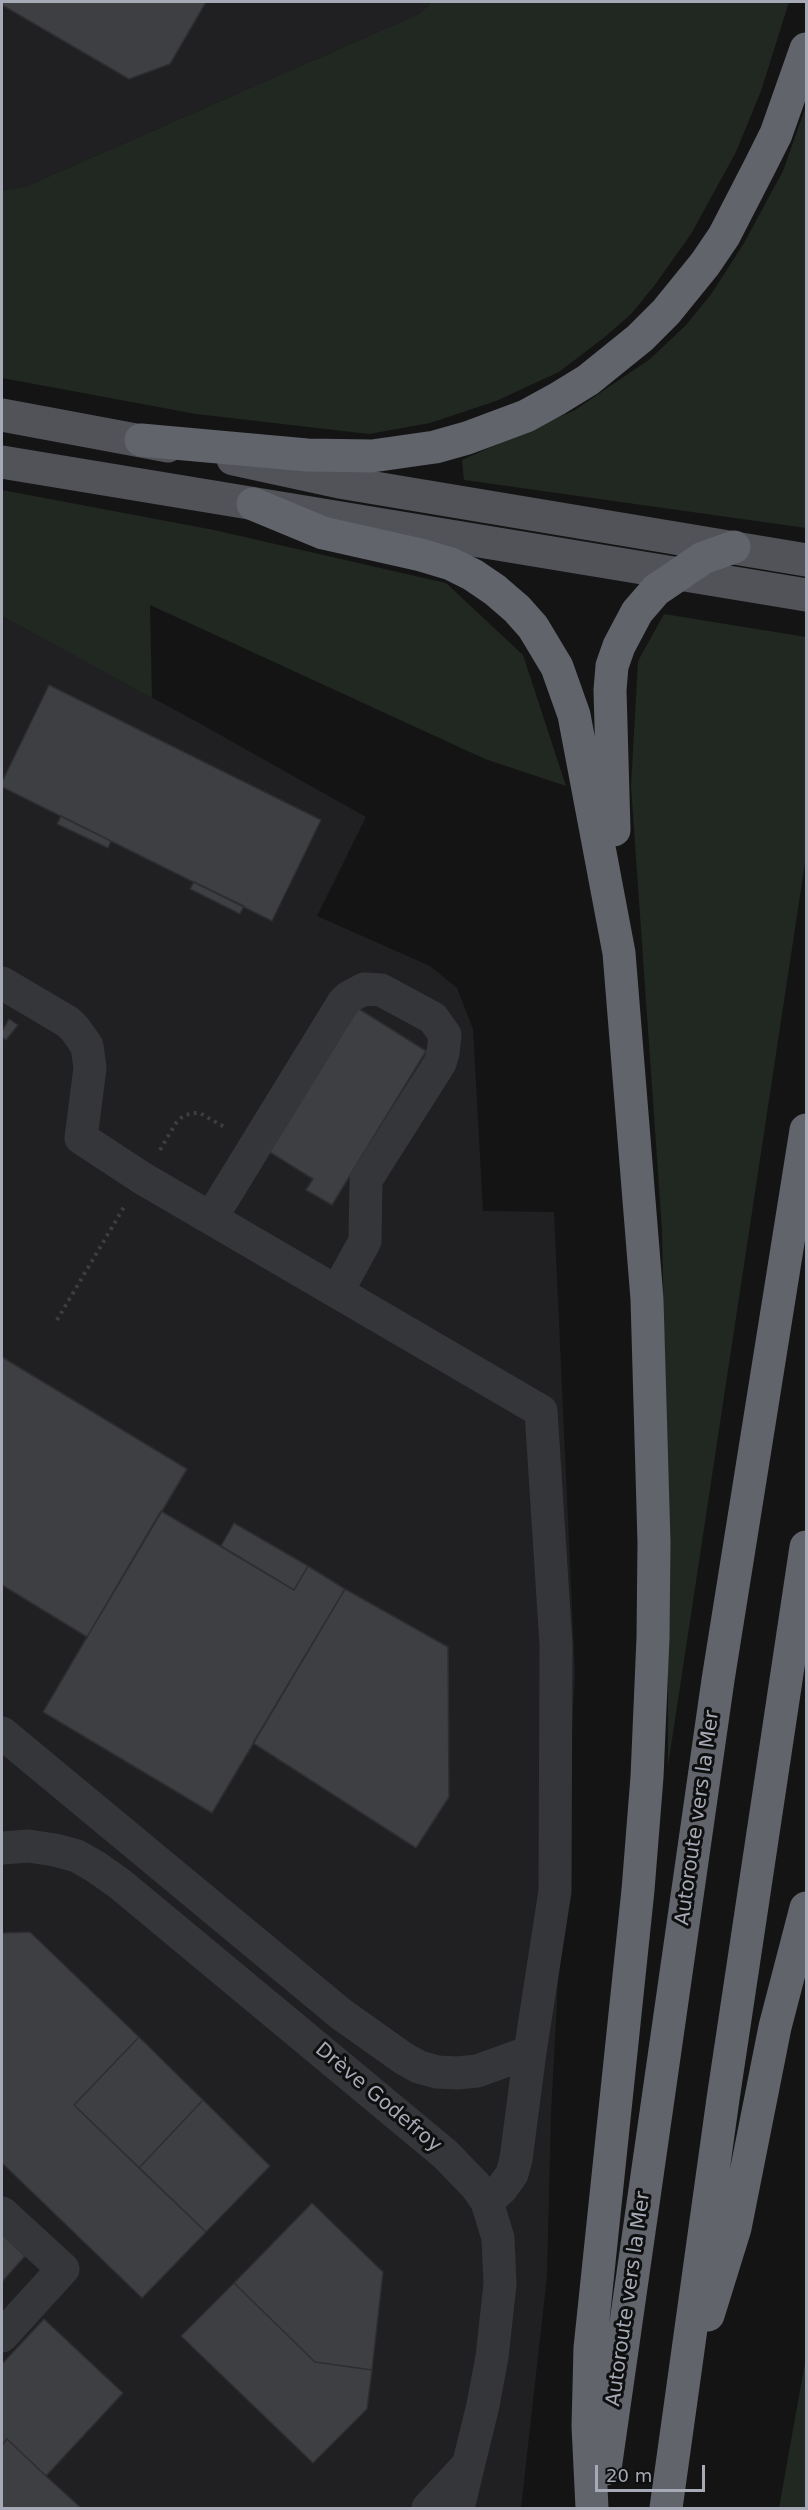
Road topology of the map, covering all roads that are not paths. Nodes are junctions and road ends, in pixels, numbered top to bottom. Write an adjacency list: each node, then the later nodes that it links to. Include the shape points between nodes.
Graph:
1 (807, 49): 3 (highway, via 776,134 724,236 705,264 640,338 588,380 557,399 526,416 467,438 383,455 308,455)
2 (2, 415): 3 (main road)
3 (141, 440): 6 (main road, via 339,482)
4 (2, 462): 5 (main road)
5 (253, 504): 8 (main road); 10 (highway, via 323,533 451,564 495,590 533,627 557,667 574,715)
6 (734, 547): 7 (main road); 8 (highway, via 703,558)
7 (804, 559)
8 (677, 574): 9 (main road); 10 (highway, via 637,612 612,666 609,717)
9 (802, 595)
10 (619, 953): 27 (highway, via 647,1299 653,1638 638,1890 590,2348)
11 (2, 983): 13 (street, via 68,1022 87,1046 90,1068 81,1138)
12 (807, 1130): 28 (highway, Autoroute vers la Mer, via 718,1680)
13 (211, 1218): 14 (street); 14 (street, via 342,1003 364,989 381,990 433,1018 445,1035 446,1046 440,1063 366,1180 365,1241)
14 (337, 1292): 19 (street, via 541,1411 556,1645 555,1891)
15 (807, 1547): 23 (highway)
16 (2, 1732): 19 (street, via 340,2014 403,2058 419,2067 457,2073 477,2072)
17 (2, 1848): 20 (street, Drève Godefroy, via 28,1846 77,1856 120,1884 464,2170)
18 (807, 1908): 23 (highway, via 775,2027 735,2228)
19 (530, 2052): 20 (street, via 512,2174)
20 (487, 2202): 24 (street, Drève Godefroy, via 498,2238 500,2284 492,2356)
21 (2, 2213): 22 (street, via 63,2269)
22 (2, 2336)
23 (683, 2385): 29 (highway)
24 (470, 2463): 25 (street); 26 (street, Drève Godefroy)
25 (428, 2508)
26 (458, 2508)
27 (592, 2508)
28 (600, 2508)
29 (666, 2508)

